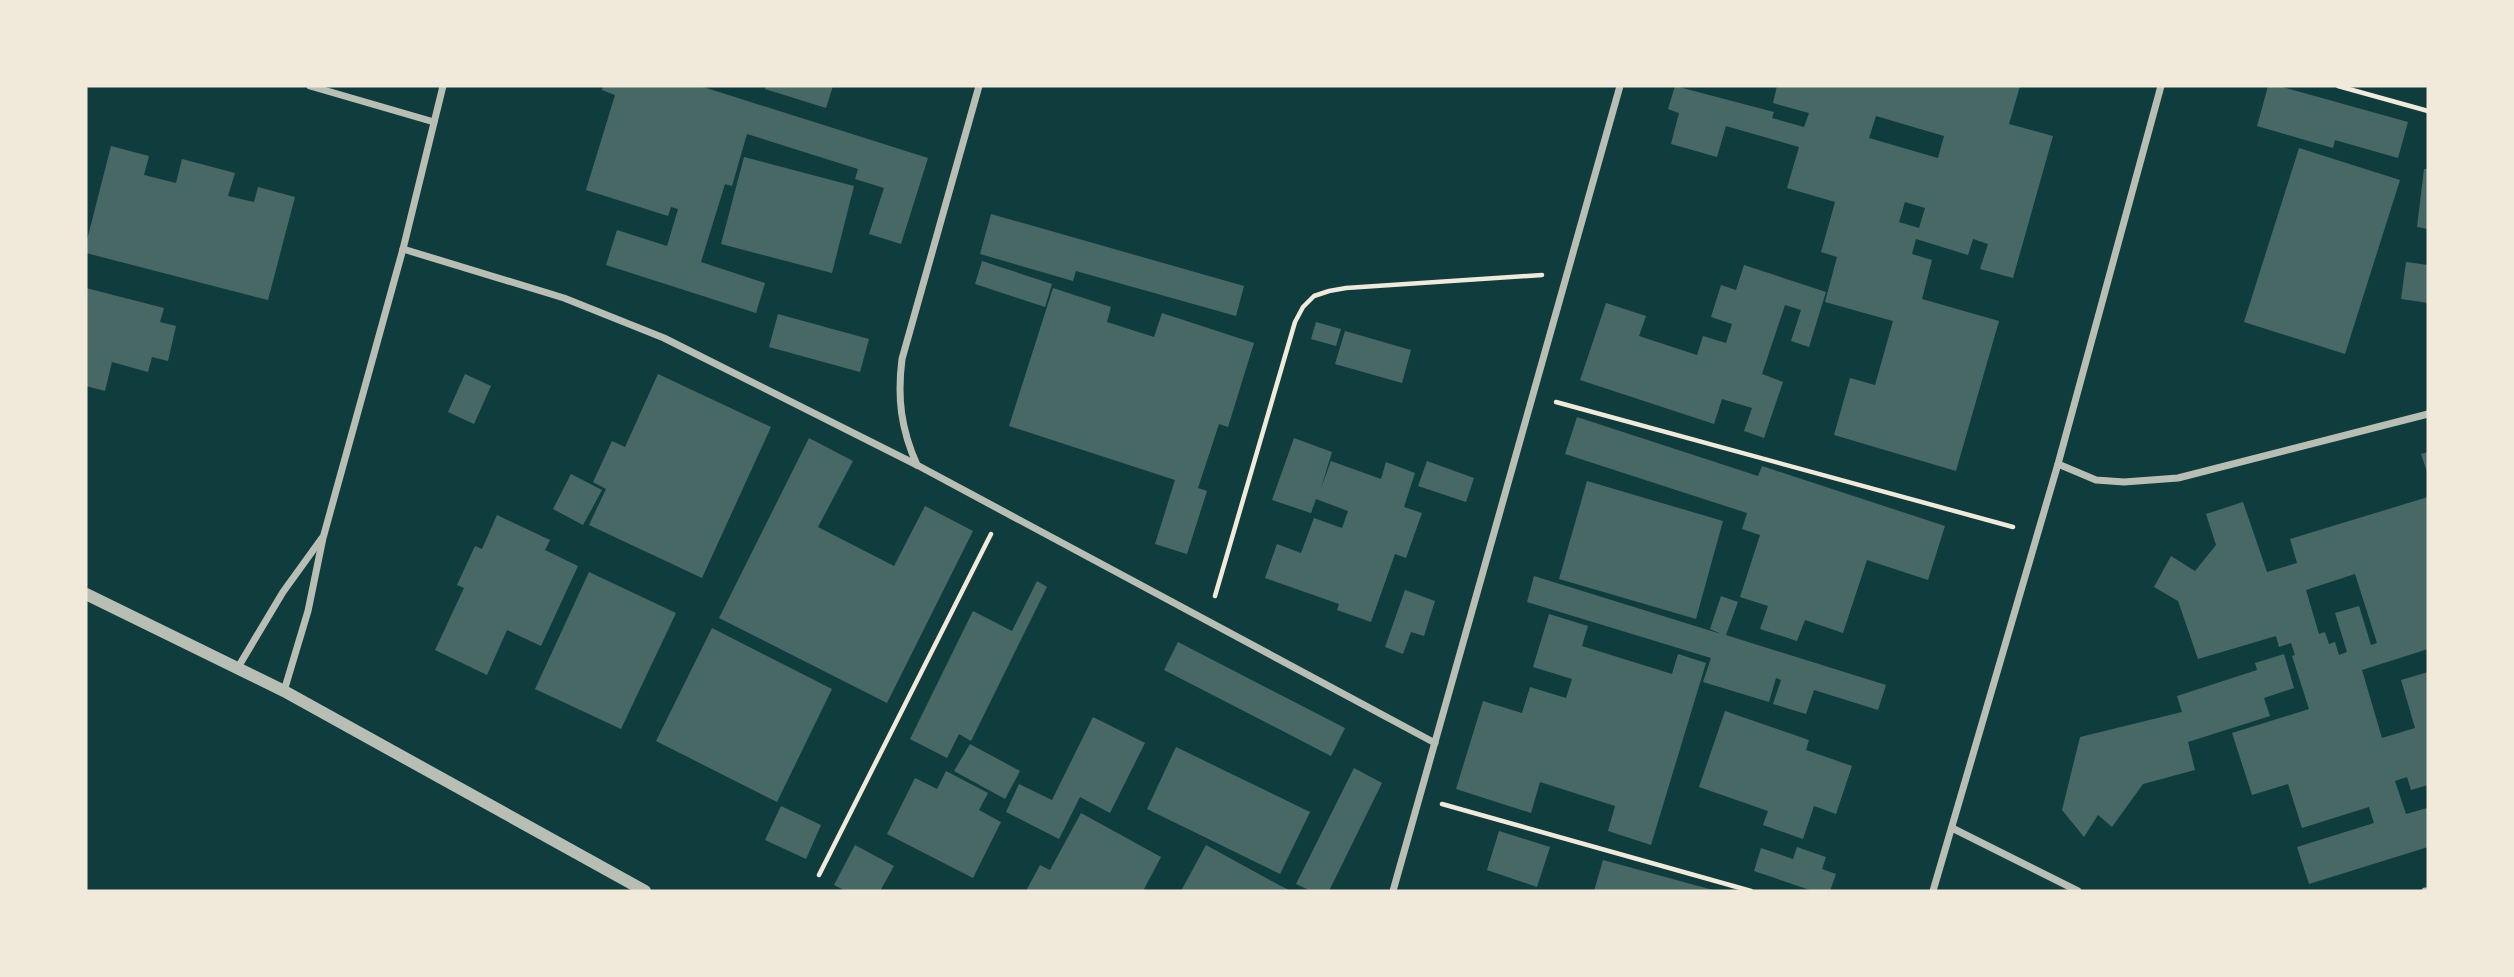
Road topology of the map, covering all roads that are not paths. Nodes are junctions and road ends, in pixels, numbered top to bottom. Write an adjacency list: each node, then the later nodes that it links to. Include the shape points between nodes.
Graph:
1 (310, 86): 6 (street)
2 (443, 86): 6 (street)
3 (979, 86): 10 (street, via 902,359 900,413)
4 (1620, 86): 15 (street)
5 (2161, 86): 9 (street)
6 (433, 122): 7 (street)
7 (403, 249): 10 (street, via 542,291 635,326); 11 (street)
8 (2428, 414): 9 (street, via 2164,480 2096,480)
9 (2058, 464): 16 (street)
10 (917, 465): 15 (street)
11 (323, 538): 13 (street); 14 (street)
12 (86, 594): 13 (street)
13 (237, 669): 14 (street)
14 (284, 691): 17 (street)
15 (1435, 743): 18 (street)
16 (1952, 828): 19 (street); 20 (street)
17 (645, 891)
18 (1393, 891)
19 (1934, 891)
20 (2078, 891)

